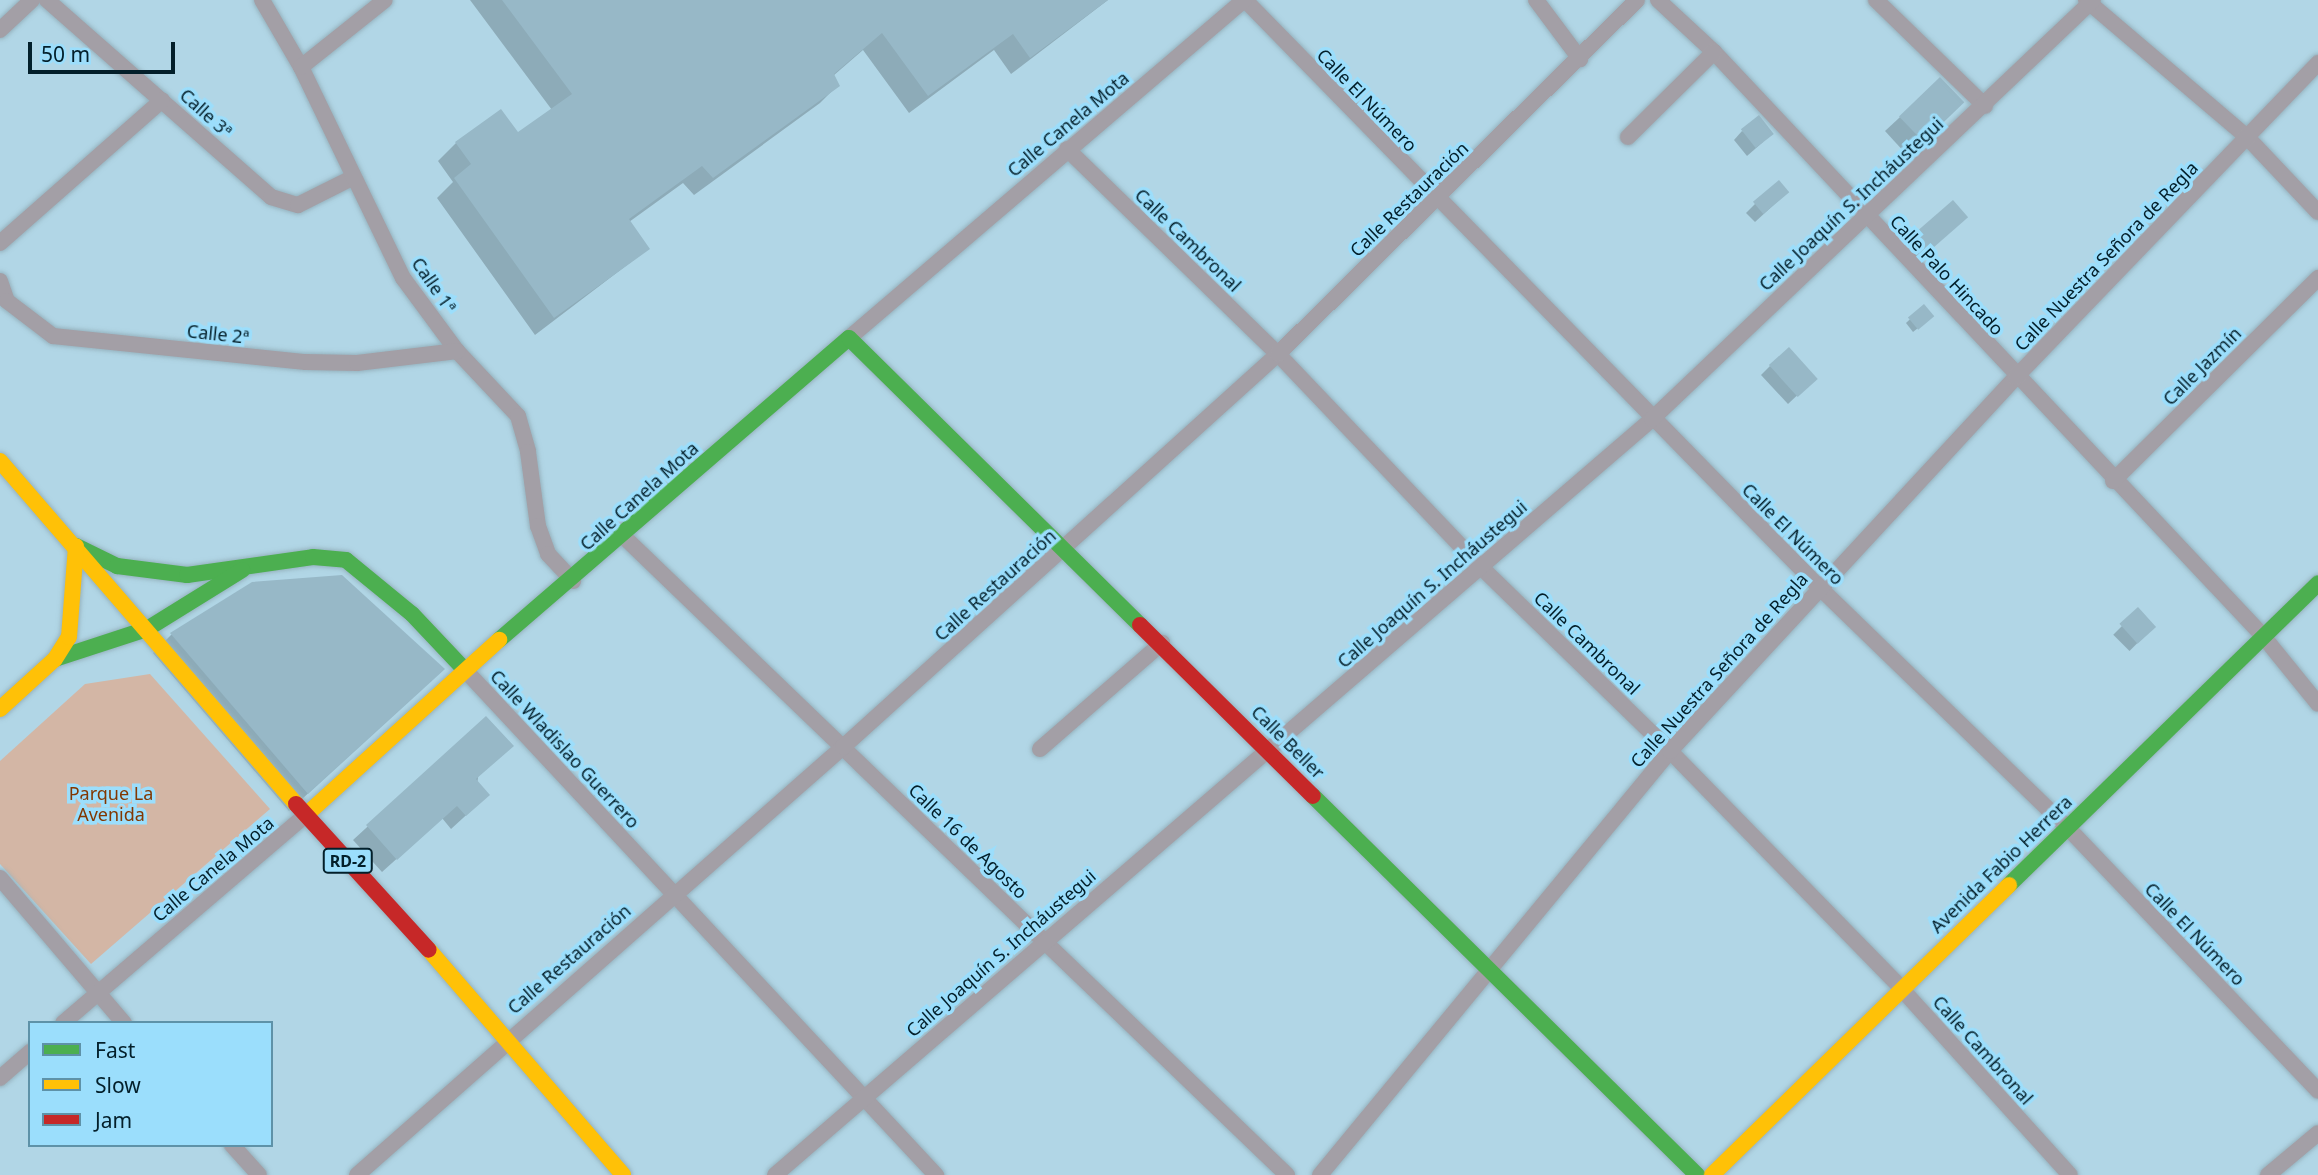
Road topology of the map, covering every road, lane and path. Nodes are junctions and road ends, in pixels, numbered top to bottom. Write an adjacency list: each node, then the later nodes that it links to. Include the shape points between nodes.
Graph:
1 (32, 0): 11 (street)
2 (47, 0): 16 (street, Calle 3ª)
3 (262, 0): 15 (street, Calle 1ª)
4 (385, 0): 15 (street)
5 (1244, 0): 20 (street, Calle Canela Mota); 22 (street, Calle El Número)
6 (1536, 0): 13 (street)
7 (1637, 0): 13 (street, Calle Restauración)
8 (1658, 0): 12 (street, Calle Palo Hincado)
9 (1876, 0): 17 (street)
10 (2089, 1): 17 (street, Calle Joaquín S. Incháustegui); 19 (street)
11 (0, 30)
12 (1714, 52): 18 (street); 24 (street, Calle Palo Hincado)
13 (1580, 59): 22 (street, Calle Restauración)
14 (2318, 63): 19 (street, Calle Nuestra Señora de Regla)
15 (302, 67): 21 (street, Calle 1ª)
16 (162, 100): 21 (street, Calle 3ª, via 271,197 285,204 298,205); 25 (street)
17 (1985, 106): 24 (street, Calle Joaquín S. Incháustegui)
18 (1628, 137)
19 (2247, 137): 23 (street); 32 (street, Calle Nuestra Señora de Regla)
20 (1067, 149): 29 (street, Calle Canela Mota); 31 (street, Calle Cambronal)
21 (352, 178): 30 (street, Calle 1ª, via 403,278)
22 (1436, 199): 31 (street, Calle Restauración); 33 (street, Calle El Número)
23 (2318, 212)
24 (1867, 216): 32 (street, Calle Palo Hincado); 33 (street, Calle Joaquín S. Incháustegui)
25 (0, 243)
26 (2318, 278): 35 (street, Calle Jazmín)
27 (0, 281): 28 (street, Calle 2ª)
28 (3, 304): 30 (street, Calle 2ª, via 43,331 65,338 306,362 357,363)
29 (849, 338): 36 (main road, Calle Canela Mota); 38 (main road, Calle Beller)
30 (457, 351): 41 (street, Calle 1ª, via 518,415 538,526 548,554)
31 (1278, 354): 38 (street, Calle Restauración); 39 (street, Calle Cambronal)
32 (2016, 377): 35 (street, Calle Palo Hincado); 43 (street, Calle Nuestra Señora de Regla)
33 (1652, 418): 39 (street, Calle Joaquín S. Incháustegui); 43 (street, Calle El Número)
34 (0, 461): 37 (main road, RD-2)
35 (2113, 481): 45 (street, Calle Palo Hincado)
36 (622, 535): 41 (main road, Calle Canela Mota); 51 (street, Calle 16 de Agosto)
37 (76, 546): 40 (main road, Calle Wladislao Guerrero, via 117,566 145,571 187,575); 44 (main road, RD-2); 47 (main road, via 69,636)
38 (1066, 547): 46 (main road, Calle Beller); 51 (street, Calle Restauración)
39 (1482, 568): 53 (street, Calle Joaquín S. Incháustegui); 54 (street, Calle Cambronal)
40 (242, 570): 44 (main road); 48 (main road, Calle Wladislao Guerrero, via 313,558 346,560 412,614)
41 (573, 581): 48 (main road, Calle Canela Mota)
42 (2318, 583): 45 (main road, Avenida Fabio Herrera)
43 (1819, 587): 54 (street, Calle Nuestra Señora de Regla); 56 (street, Calle El Número)
44 (147, 629): 47 (main road); 55 (main road, RD-2)
45 (2263, 636): 49 (street, Calle Palo Hincado); 56 (main road, Avenida Fabio Herrera)
46 (1162, 643): 52 (street); 53 (main road, Calle Beller)
47 (55, 659): 50 (main road)
48 (465, 670): 55 (main road, Calle Canela Mota); 58 (street, Calle Wladislao Guerrero)
49 (2318, 704)
50 (0, 709)
51 (843, 747): 58 (street, Calle Restauración); 59 (street, Calle 16 de Agosto)
52 (1040, 749)
53 (1269, 749): 59 (street, Calle Joaquín S. Incháustegui); 60 (main road, Calle Beller)
54 (1670, 751): 60 (street, Calle Nuestra Señora de Regla); 61 (street, Calle Cambronal)
55 (306, 815): 62 (street, Calle Canela Mota); 65 (main road, RD-2)
56 (2067, 827): 61 (main road, Avenida Fabio Herrera); 68 (street, Calle El Número)
57 (0, 878): 62 (street)
58 (674, 893): 65 (street, Calle Restauración); 69 (street, Calle Wladislao Guerrero)
59 (1043, 940): 69 (street, Calle Joaquín S. Incháustegui); 77 (street, Calle 16 de Agosto)
60 (1489, 973): 78 (street, Calle Nuestra Señora de Regla); 79 (main road, Calle Beller)
61 (1900, 987): 80 (main road, Avenida Fabio Herrera); 81 (street, Calle Cambronal)
62 (97, 992): 63 (street, Calle Canela Mota); 64 (street)
63 (65, 1021)
64 (122, 1021)
65 (509, 1038): 73 (street, Calle Restauración); 74 (main road, RD-2)
66 (28, 1054): 67 (street)
67 (0, 1078)
68 (2318, 1091)
69 (862, 1098): 75 (street, Calle Joaquín S. Incháustegui); 76 (street, Calle Wladislao Guerrero)
70 (2318, 1133): 82 (street)
71 (234, 1147): 72 (street)
72 (258, 1175)
73 (357, 1175)
74 (623, 1175)
75 (775, 1175)
76 (936, 1175)
77 (1287, 1175)
78 (1320, 1175)
79 (1697, 1175)
80 (1712, 1175)
81 (2070, 1175)
82 (2268, 1175)

